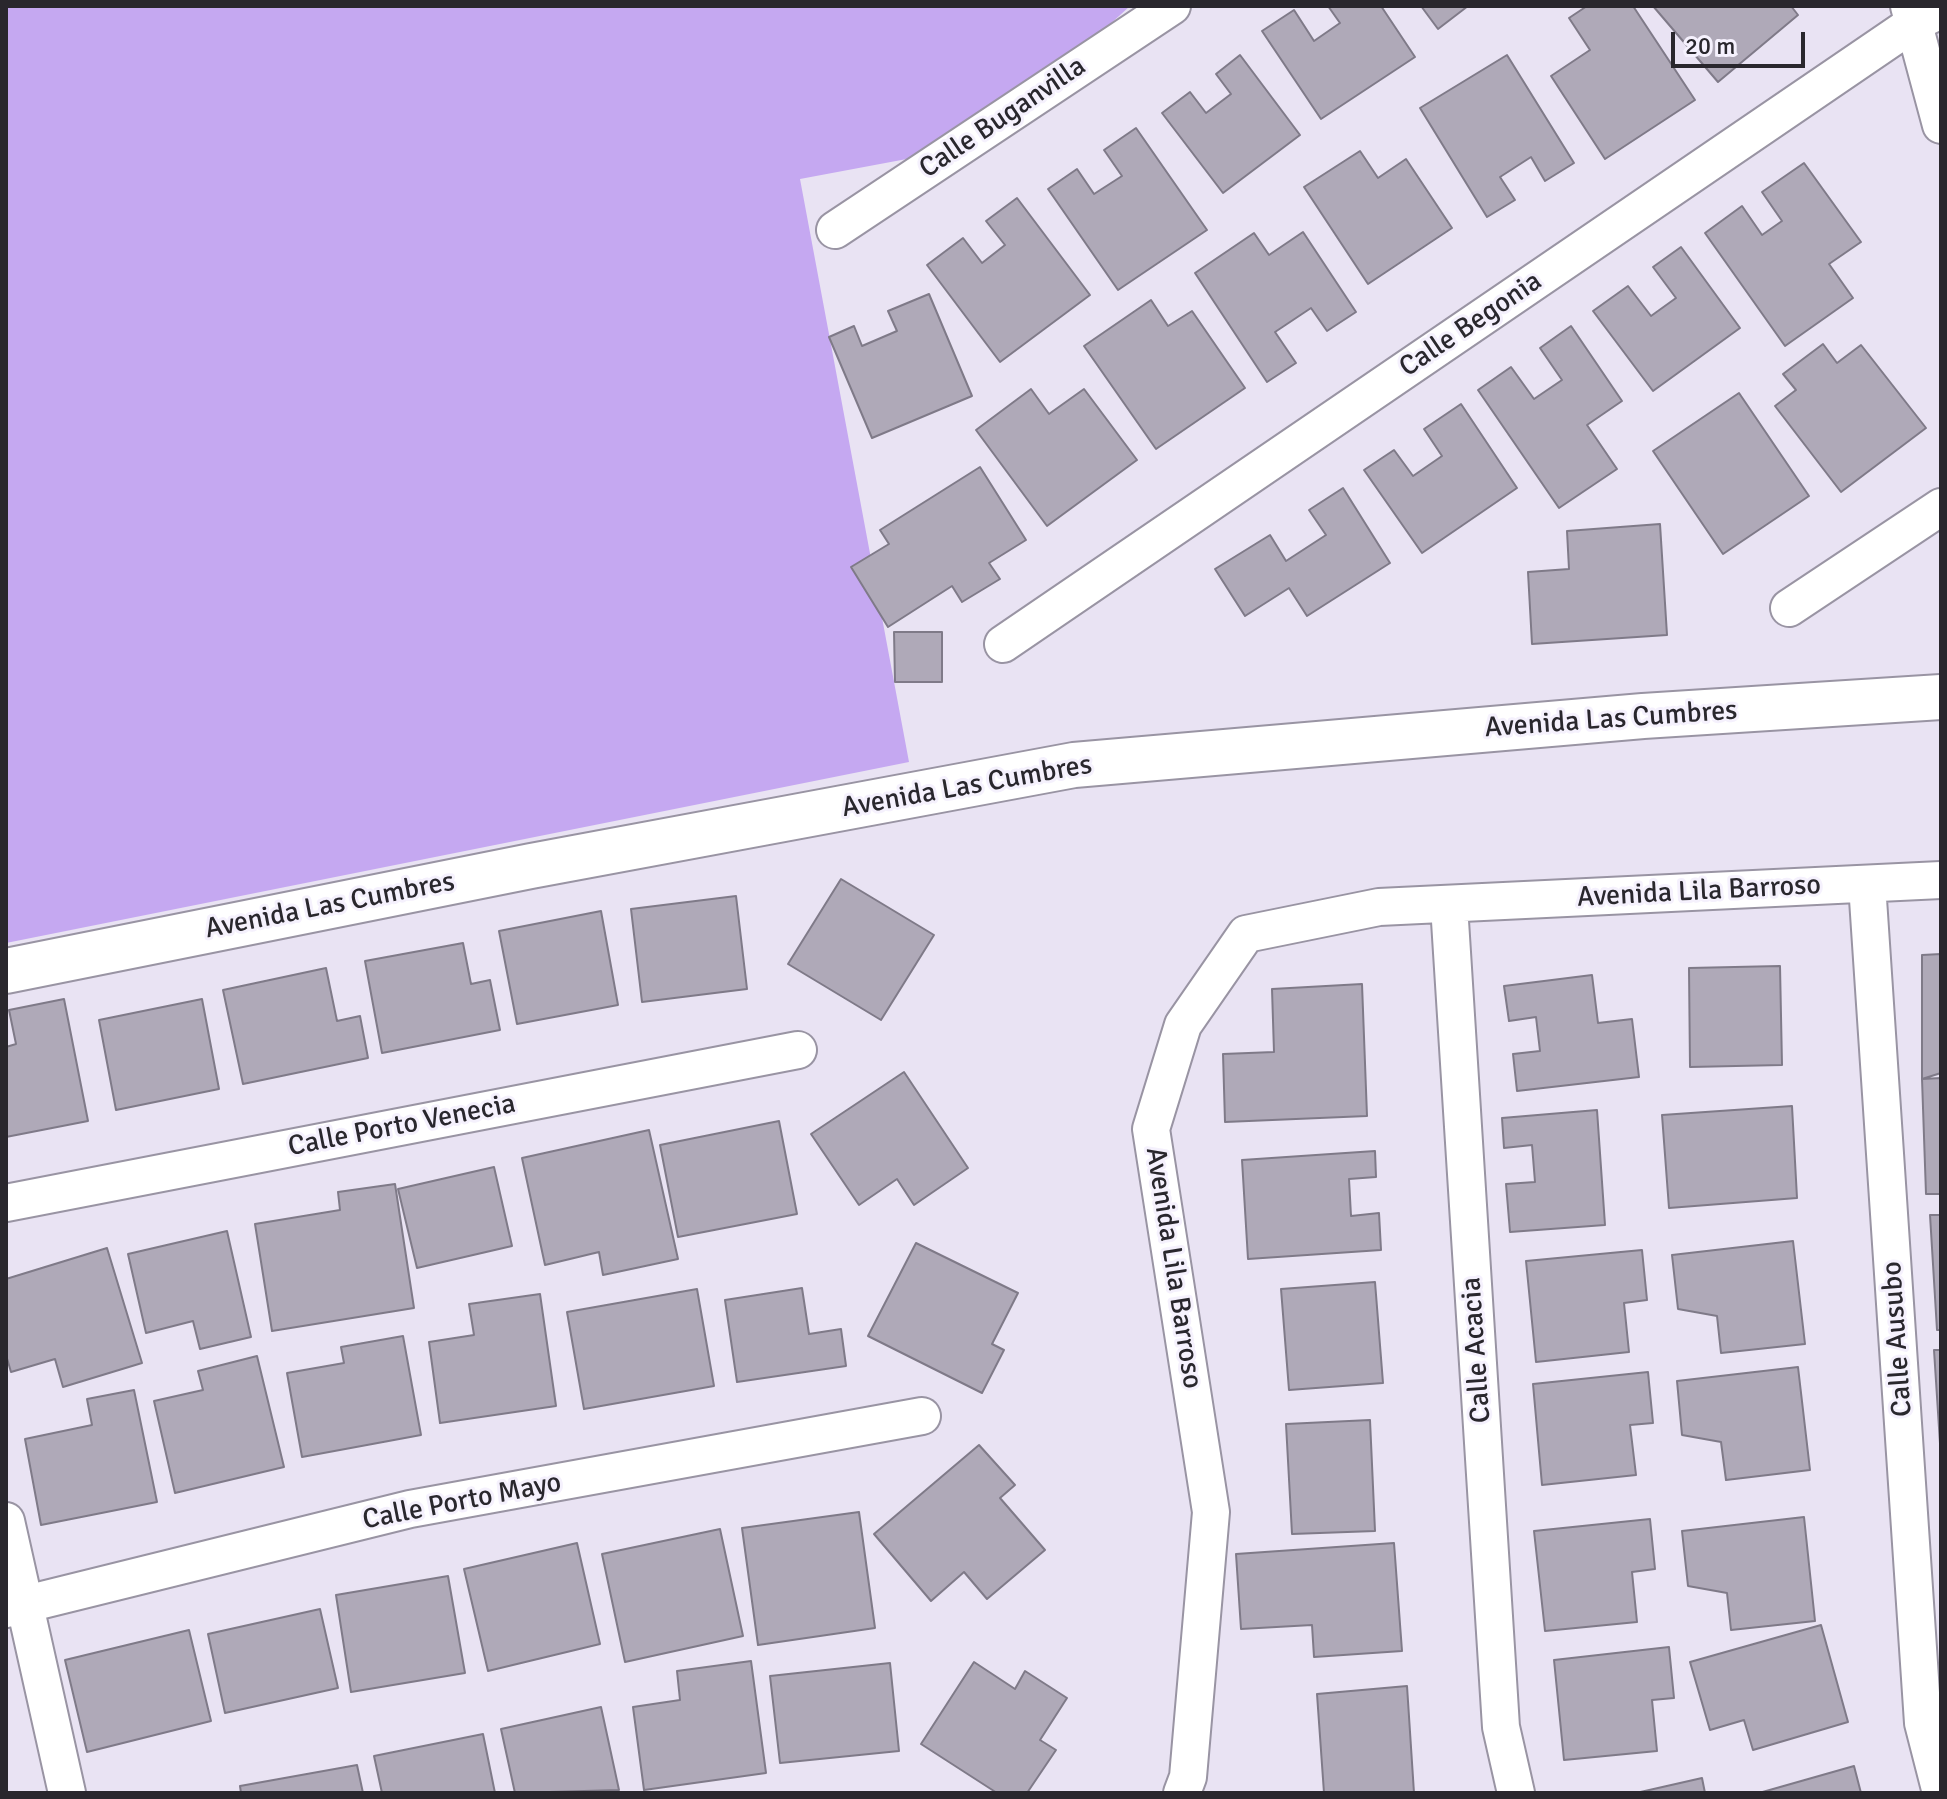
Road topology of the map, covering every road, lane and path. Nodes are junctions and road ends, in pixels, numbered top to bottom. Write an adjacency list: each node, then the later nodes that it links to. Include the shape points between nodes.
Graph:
1 (1172, 6): 4 (street, Calle Buganvilla)
2 (1921, 13): 3 (street); 7 (street, Calle Begonia)
3 (1941, 125)
4 (835, 230)
5 (1941, 507): 6 (street)
6 (1789, 608)
7 (1003, 644)
8 (1941, 697): 12 (street, Avenida Las Cumbres, via 1643,716 1074,765)
9 (1941, 880): 10 (street, Avenida Lila Barroso)
10 (1867, 884): 11 (street, Avenida Lila Barroso); 21 (street, Calle Ausubo, via 1923,1723)
11 (1449, 905): 19 (street, Avenida Lila Barroso, via 1379,907 1246,934 1183,1025 1151,1129 1211,1512 1188,1777); 20 (street, Calle Acacia, via 1501,1727)
12 (6, 971)
13 (798, 1050): 14 (street, Calle Porto Venecia)
14 (6, 1203)
15 (922, 1416): 17 (street, Calle Porto Mayo, via 410,1509)
16 (6, 1521): 17 (street)
17 (15, 1606): 18 (street)
18 (67, 1793)
19 (1182, 1793)
20 (1516, 1793)
21 (1941, 1793)

